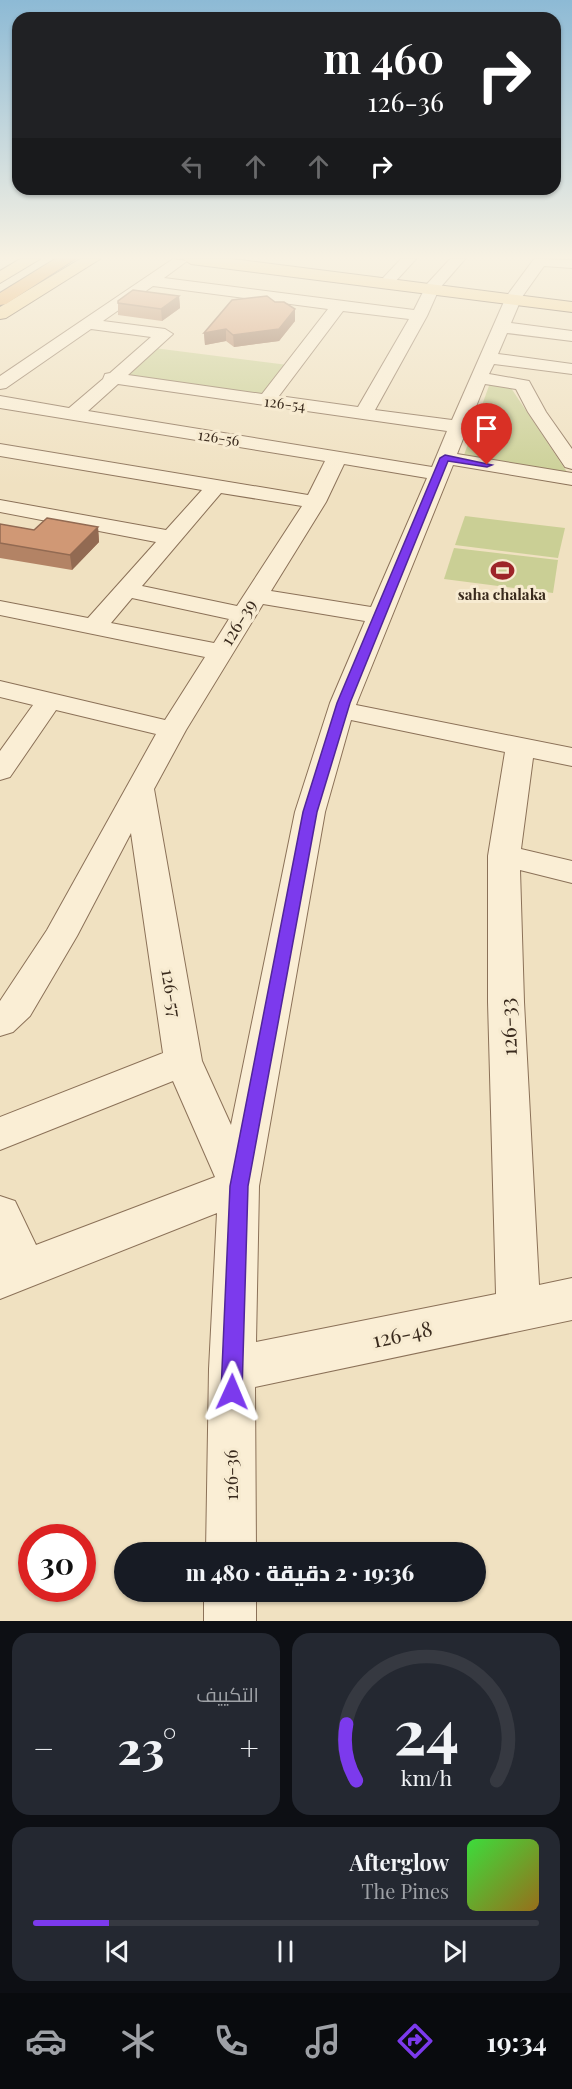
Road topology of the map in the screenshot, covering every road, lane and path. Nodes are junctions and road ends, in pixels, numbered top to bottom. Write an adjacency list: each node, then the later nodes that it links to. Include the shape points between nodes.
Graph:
1 (72, 335): 9 (street)
2 (164, 335): 8 (street)
3 (317, 335): 10 (street)
4 (408, 335): 12 (street)
5 (497, 335): 6 (street, 126-36)
6 (483, 368): 7 (street); 14 (street, 126-36); 17 (street, via 523,385)
7 (572, 369)
8 (111, 378): 10 (street, 126-54); 13 (street)
9 (0, 384)
10 (266, 401): 12 (street, 126-54)
11 (0, 402): 13 (street, 126-56)
12 (364, 413): 14 (street, 126-54)
13 (73, 414): 16 (street, 126-56)
14 (458, 427): 18 (street, 126-36)
15 (0, 450): 20 (street)
16 (338, 456): 18 (street, 126-56); 21 (street, 126-39)
17 (572, 463)
18 (442, 466): 19 (street); 27 (street, 126-36)
19 (572, 479)
20 (216, 486): 21 (street); 23 (street)
21 (315, 502): 25 (street, 126-39)
22 (0, 506): 23 (street)
23 (172, 538): 24 (street)
24 (126, 590): 25 (street); 28 (street)
25 (249, 605): 27 (street); 29 (street, 126-39)
26 (0, 608): 28 (street)
27 (380, 616): 32 (street, 126-36)
28 (95, 626): 29 (street)
29 (220, 652): 33 (street, 126-39)
30 (0, 689): 31 (street)
31 (50, 700): 33 (street); 36 (street)
32 (341, 710): 34 (street); 43 (street, 126-36, via 310,812)
33 (172, 730): 37 (street, 126-39)
34 (520, 747): 35 (street); 38 (street, 126-33)
35 (572, 757)
36 (0, 771)
37 (140, 790): 40 (street, 126-39, via 60,936 17,1005); 41 (street, 126-57)
38 (504, 856): 39 (street); 47 (street, 126-33)
39 (572, 872)
40 (0, 1022)
41 (183, 1061): 42 (street); 43 (street, 126-57)
42 (0, 1134)
43 (239, 1186): 45 (street); 48 (street, 126-36)
44 (0, 1214): 45 (street)
45 (13, 1274)
46 (572, 1299): 47 (street, 126-48)
47 (518, 1309): 48 (street, 126-48)
48 (232, 1369): 49 (street, 126-36)
49 (231, 1542)
50 (230, 1602): 51 (street)
51 (230, 1621)

